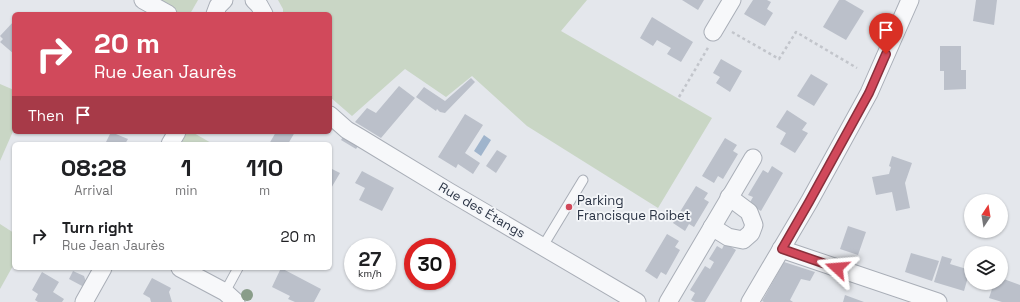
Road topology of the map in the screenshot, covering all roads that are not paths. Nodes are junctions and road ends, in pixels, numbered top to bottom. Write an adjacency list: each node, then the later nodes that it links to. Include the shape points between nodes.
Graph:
1 (143, 0): 6 (street)
2 (224, 0): 7 (street)
3 (254, 0): 8 (street)
4 (732, 0): 9 (street)
5 (910, 0): 16 (street, via 869,93)
6 (164, 12)
7 (216, 12)
8 (263, 12)
9 (716, 28)
10 (332, 117): 15 (street, Rue des Étangs, via 347,130)
11 (753, 158): 13 (street)
12 (583, 180): 15 (lane)
13 (729, 197): 14 (street); 14 (street, via 749,212 754,225 751,233 743,240 728,237)
14 (712, 227): 23 (street)
15 (543, 246): 22 (street, Rue des Étangs)
16 (782, 249): 24 (street); 25 (street)
17 (102, 270): 21 (street)
18 (184, 270): 20 (street)
19 (238, 270): 20 (lane)
20 (231, 297)
21 (84, 302)
22 (637, 302)
23 (668, 302)
24 (750, 302)
25 (938, 302)

